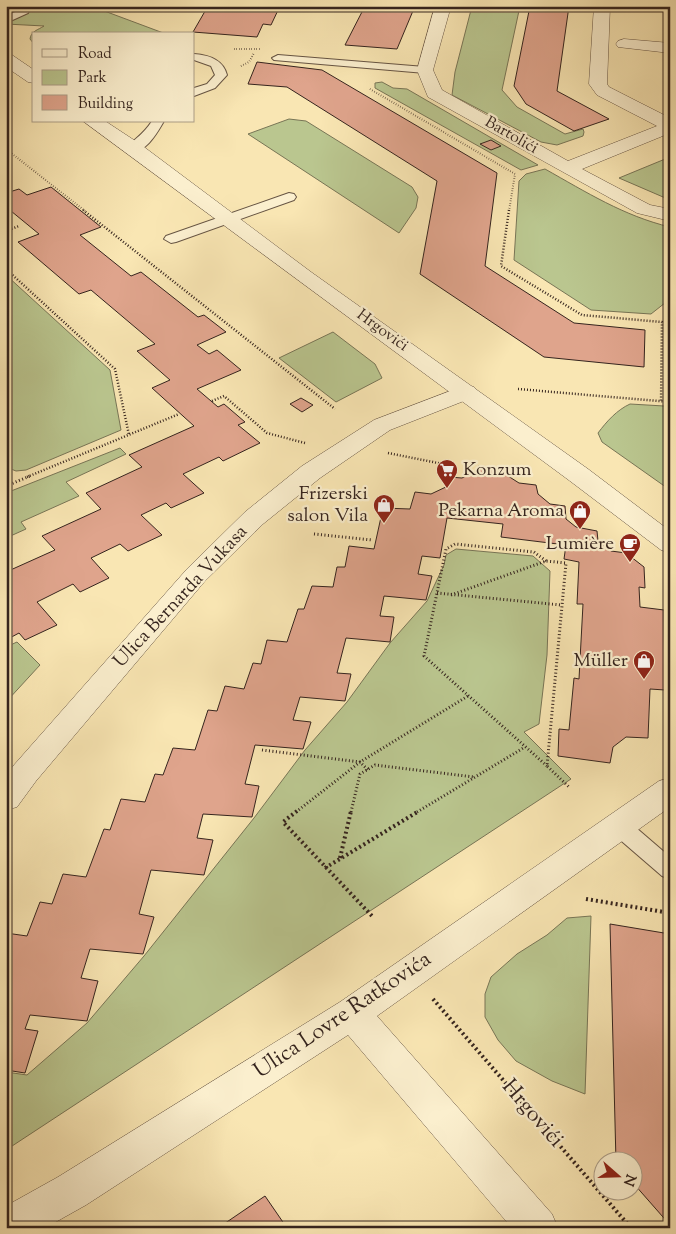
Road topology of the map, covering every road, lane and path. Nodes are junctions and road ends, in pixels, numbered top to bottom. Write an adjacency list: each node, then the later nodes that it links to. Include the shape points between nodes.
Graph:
1 (443, 6): 10 (street)
2 (602, 6): 16 (street, via 598,84 603,91)
3 (24, 11): 4 (lane)
4 (6, 20)
5 (624, 44): 6 (street)
6 (670, 48)
7 (195, 57): 13 (lane, via 216,65 221,76 211,86)
8 (278, 58): 10 (lane)
9 (6, 59): 11 (street)
10 (425, 70): 19 (street, Bartolići, via 434,93)
11 (32, 77)
12 (370, 89): 30 (path, via 515,174 501,266 582,315 662,322)
13 (195, 92)
14 (94, 122): 17 (street, Hrgovići)
15 (157, 122): 17 (lane, via 148,137)
16 (670, 126): 19 (street)
17 (133, 148): 22 (street, Hrgovići)
18 (6, 149): 32 (path)
19 (567, 168): 21 (street, Bartolići, via 644,209)
20 (289, 197): 22 (lane)
21 (670, 215)
22 (229, 219): 25 (lane); 28 (street, Hrgovići)
23 (19, 226): 24 (path)
24 (6, 230)
25 (171, 239)
26 (6, 268): 34 (path, via 116,369)
27 (518, 390): 30 (path)
28 (466, 392): 39 (street, Hrgovići); 50 (street, Ulica Bernarda Vukasa, via 382,425 311,472 254,518 196,575)
29 (212, 400): 35 (path, via 224,396 267,433)
30 (661, 402): 31 (path)
31 (670, 402)
32 (335, 409)
33 (180, 414): 34 (path)
34 (129, 435): 36 (path)
35 (286, 438)
36 (7, 485)
37 (314, 534): 38 (path)
38 (372, 540)
39 (670, 544)
40 (546, 561): 41 (path, via 534,552 455,544 446,549); 42 (path); 43 (path, via 566,563)
41 (437, 593): 42 (path); 44 (path, via 424,656)
42 (451, 595): 43 (path)
43 (561, 605): 48 (path)
44 (468, 696): 45 (path); 47 (path)
45 (525, 747): 48 (path); 51 (path)
46 (262, 750): 47 (path)
47 (360, 762): 49 (path); 57 (path, via 283,822)
48 (547, 766): 52 (path)
49 (368, 770): 51 (path, via 375,765); 56 (path, via 360,774)
50 (16, 772): 54 (street, Ulica Bernarda Vukasa)
51 (475, 778): 56 (path)
52 (569, 787)
53 (670, 790): 55 (street, Ulica Lovre Ratkovića)
54 (6, 798)
55 (619, 826): 58 (lane); 63 (street, Ulica Lovre Ratkovića)
56 (340, 859): 57 (path)
57 (325, 868): 61 (path)
58 (670, 870)
59 (586, 899): 60 (path)
60 (670, 912)
61 (373, 917)
62 (433, 999): 66 (path, Hrgovići)
63 (352, 1013): 64 (street, Ulica Lovre Ratkovića, via 72,1191); 65 (street)
64 (6, 1228)
65 (538, 1228)
66 (631, 1228)

